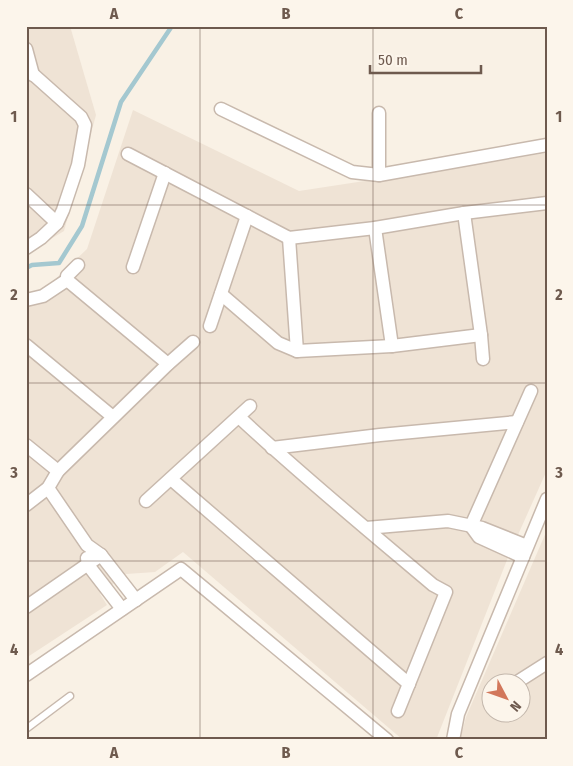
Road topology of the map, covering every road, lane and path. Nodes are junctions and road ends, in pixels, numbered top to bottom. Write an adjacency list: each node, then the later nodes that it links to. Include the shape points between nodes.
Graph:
1 (26, 50): 2 (street)
2 (30, 72): 13 (street, via 81,117 85,125 78,164)
3 (221, 109): 8 (street, via 352,172)
4 (380, 113): 8 (street)
5 (547, 145): 8 (street)
6 (128, 154): 7 (street)
7 (165, 173): 12 (street); 18 (street)
8 (379, 175)
9 (26, 194): 13 (street)
10 (547, 203): 11 (street)
11 (464, 213): 14 (street); 23 (street)
12 (247, 216): 15 (street); 20 (street)
13 (57, 223): 16 (street)
14 (376, 228): 15 (street); 26 (street)
15 (289, 238): 27 (street)
16 (26, 248)
17 (78, 265): 19 (street)
18 (133, 267)
19 (67, 280): 21 (street, via 43,296); 29 (street)
20 (221, 294): 22 (street); 27 (street, via 278,343)
21 (26, 300)
22 (210, 326)
23 (480, 335): 26 (street); 28 (street)
24 (193, 342): 29 (street)
25 (26, 345): 32 (street)
26 (392, 346): 27 (street)
27 (297, 351)
28 (483, 359)
29 (168, 364): 32 (street)
30 (531, 391): 34 (street)
31 (250, 406): 33 (street)
32 (113, 417): 37 (street)
33 (239, 417): 36 (street); 38 (street)
34 (517, 422): 36 (street); 43 (street)
35 (26, 445): 37 (street)
36 (272, 448): 44 (street)
37 (58, 471): 39 (street)
38 (171, 479): 41 (street); 55 (street)
39 (48, 488): 42 (street); 45 (street)
40 (547, 499): 46 (street)
41 (146, 501)
42 (26, 505)
43 (471, 526): 44 (street, via 448,521); 46 (street, via 479,537)
44 (366, 528): 55 (street, via 446,592)
45 (87, 545): 47 (street); 48 (street)
46 (525, 552): 60 (street, via 458,714)
47 (101, 555): 48 (street); 49 (street)
48 (88, 565): 50 (street); 51 (street)
49 (136, 600): 51 (street); 59 (street, via 181,568)
50 (26, 607)
51 (122, 609): 54 (street)
52 (547, 663): 53 (street)
53 (530, 674)
54 (26, 675)
55 (409, 684): 57 (street)
56 (70, 696): 58 (lane)
57 (398, 711)
58 (26, 729)
59 (387, 740)
60 (453, 740)

